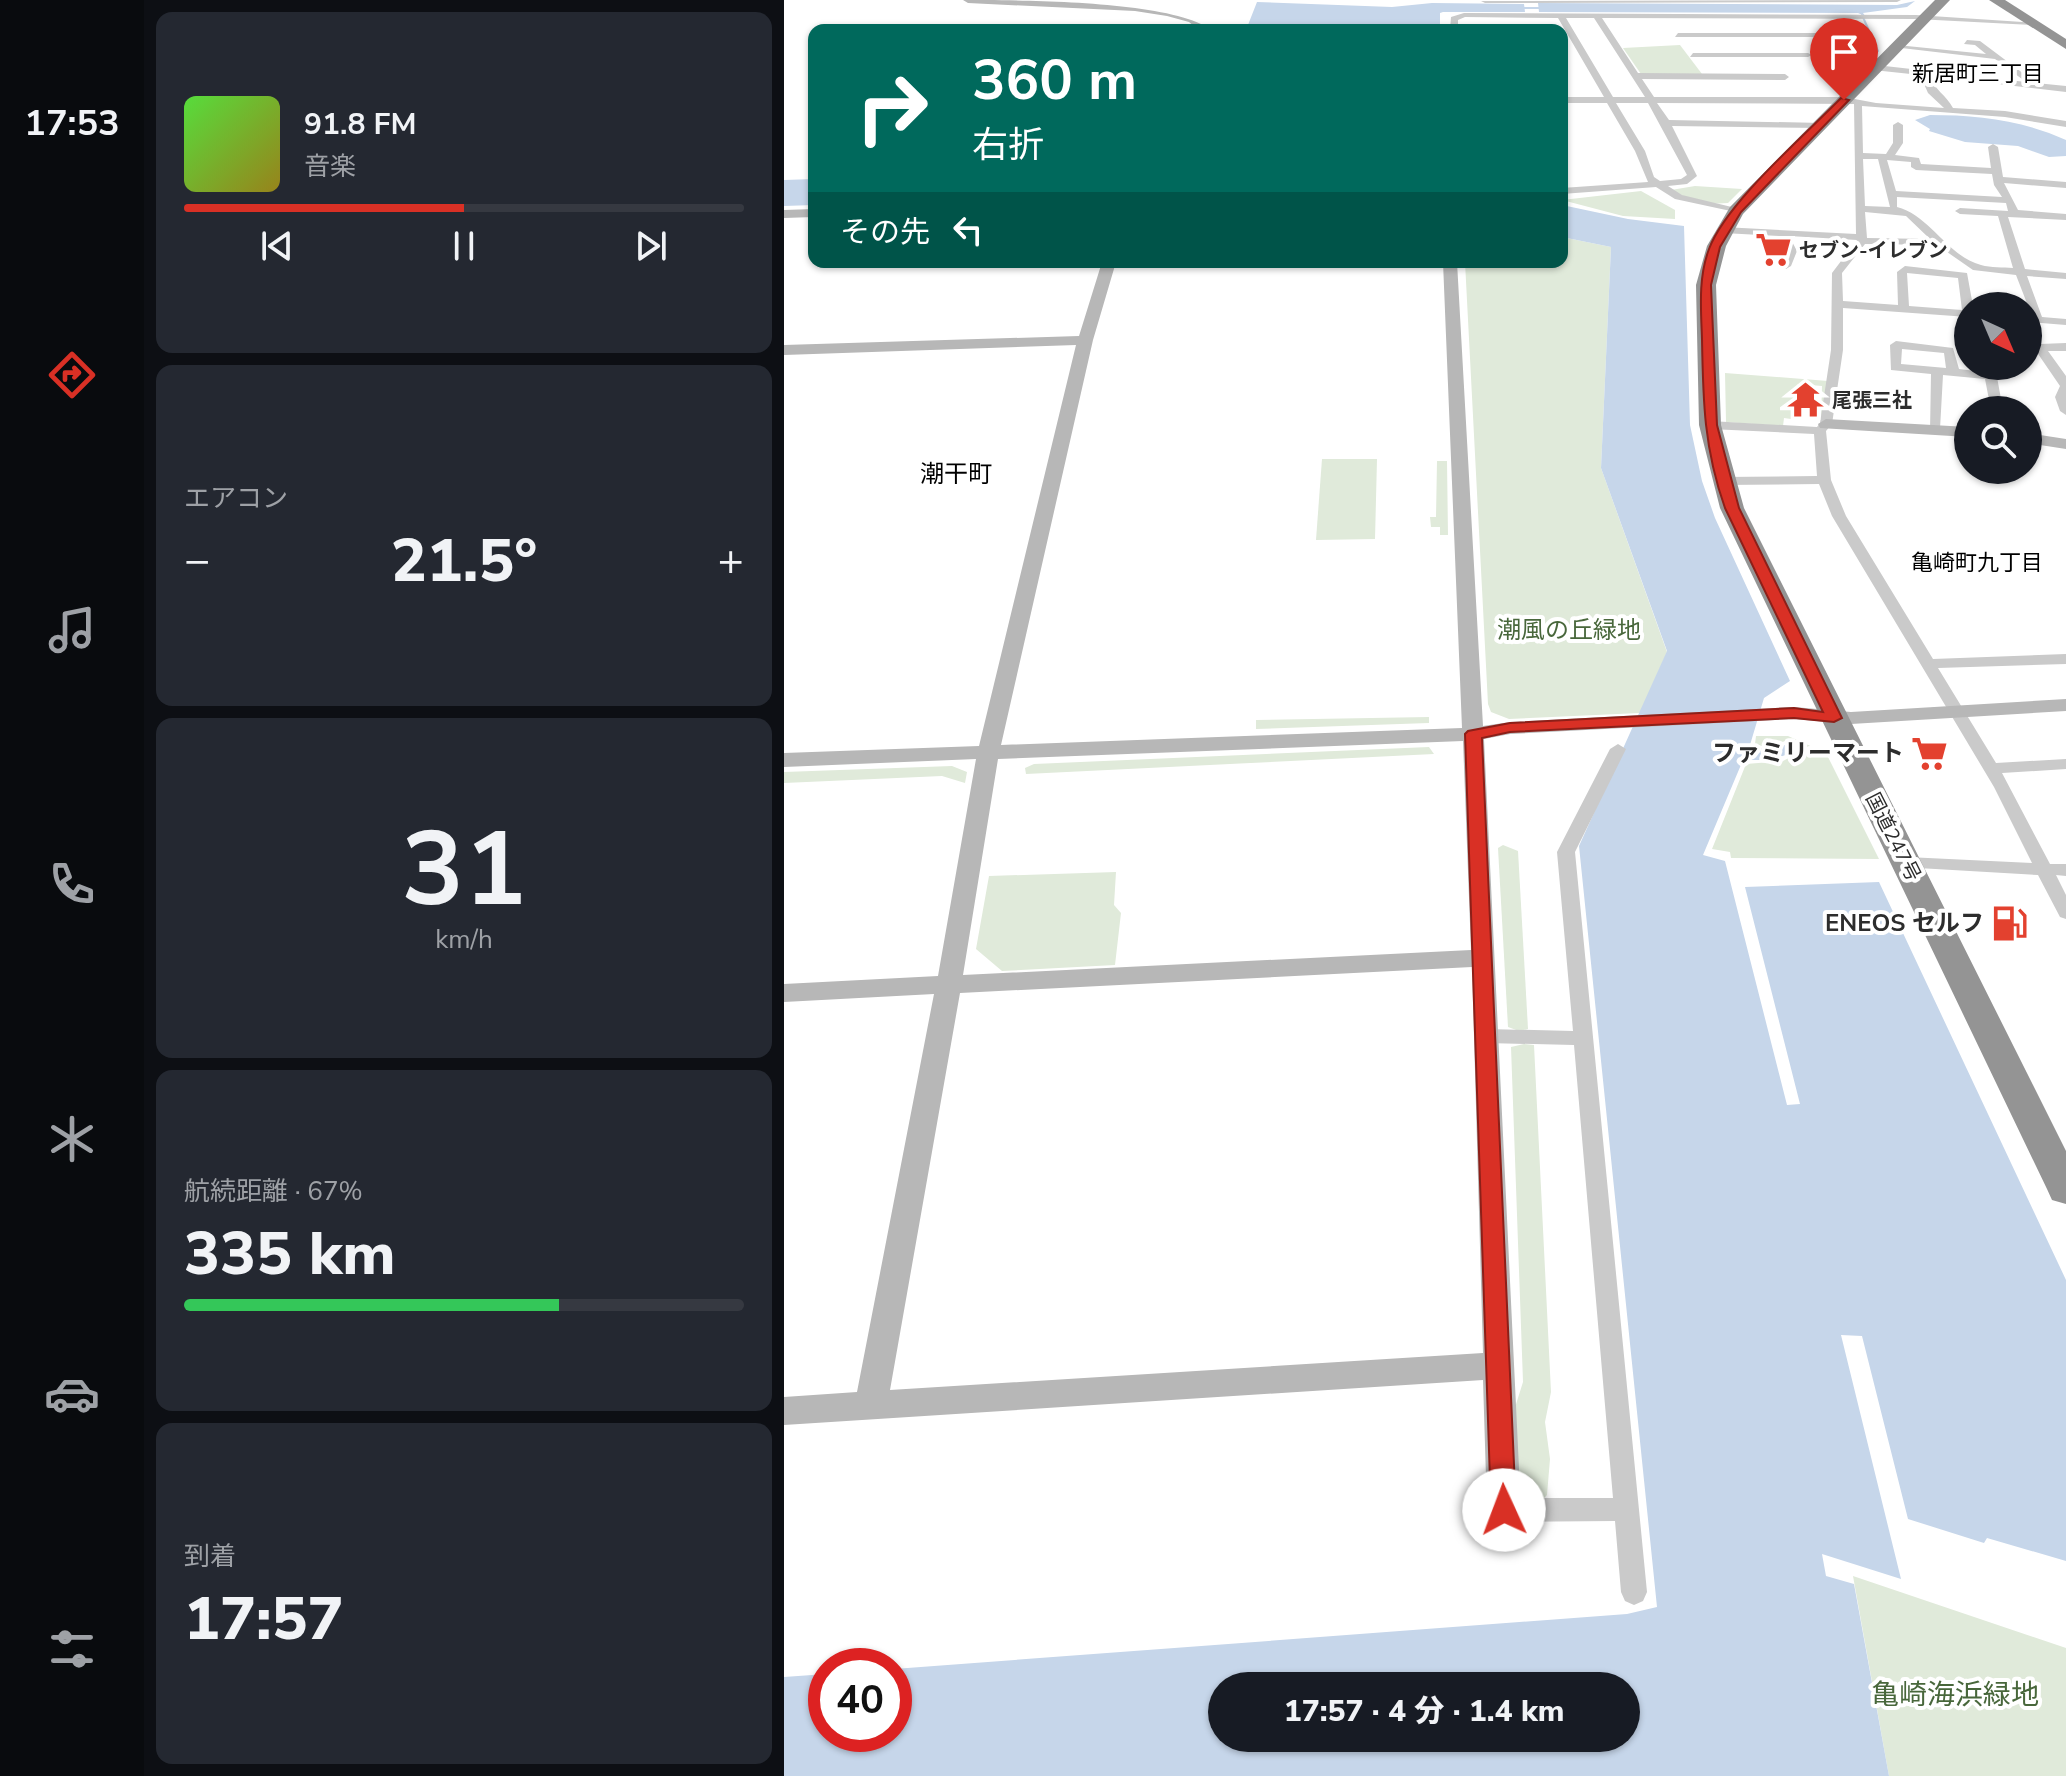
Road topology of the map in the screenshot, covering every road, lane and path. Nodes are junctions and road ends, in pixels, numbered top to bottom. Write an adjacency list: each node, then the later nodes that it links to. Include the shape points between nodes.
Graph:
1 (968, 0): 15 (street, via 1148,6 1189,15)
2 (1586, 0): 3 (street); 7 (street)
3 (1641, 0): 4 (street)
4 (1735, 0): 5 (street)
5 (1897, 0)
6 (1996, 0): 14 (highway)
7 (1485, 1)
8 (1934, 9): 13 (street); 20 (street); 24 (highway, 国道247号)
9 (1505, 15): 10 (street); 16 (street, via 1457,16); 17 (street)
10 (1560, 15): 11 (street); 18 (street)
11 (1597, 16): 12 (street); 32 (street)
12 (1665, 17): 13 (street); 21 (street)
13 (1820, 18): 22 (street)
14 (2032, 23): 20 (street); 23 (highway)
15 (1202, 24)
16 (1454, 24)
17 (1507, 24)
18 (1565, 24)
19 (1568, 28): 39 (street)
20 (1977, 32): 25 (street); 28 (street, via 1977,43)
21 (1678, 35): 22 (street); 26 (street)
22 (1830, 35): 27 (street)
23 (2066, 45)
24 (1897, 47): 25 (street); 29 (highway, 国道247号)
25 (1956, 54): 28 (street); 31 (street)
26 (1693, 55): 27 (street); 33 (street)
27 (1808, 55): 34 (street)
28 (1996, 57): 36 (street)
29 (1876, 68): 30 (street); 43 (highway, 国道247号)
30 (1923, 73): 31 (street); 44 (street, via 1931,91)
31 (1937, 74): 35 (street)
32 (1635, 76): 33 (street); 40 (street)
33 (1709, 76): 34 (street)
34 (1785, 77): 41 (street)
35 (2006, 81): 36 (street); 38 (street)
36 (2034, 84): 37 (street)
37 (2066, 89)
38 (2006, 93)
39 (1610, 99): 40 (street); 42 (street); 54 (street)
40 (1649, 99): 41 (street); 45 (street)
41 (1796, 99): 43 (street)
42 (1568, 100)
43 (1851, 102): 44 (street); 47 (highway, 国道247号); 50 (street)
44 (1950, 110): 46 (street, via 2006,110)
45 (1666, 123): 47 (street); 54 (street, via 1692,176 1684,182)
46 (2066, 124)
47 (1820, 125): 67 (highway, 国道247号)
48 (1898, 125): 51 (street, via 1898,143)
49 (1993, 147): 53 (street)
50 (1860, 156): 51 (street); 60 (street)
51 (1885, 157): 52 (street, via 1916,160); 57 (street)
52 (1916, 167): 53 (street); 58 (street)
53 (1997, 176): 55 (street); 59 (street)
54 (1656, 184): 56 (street); 67 (street)
55 (2066, 185)
56 (1568, 191)
57 (1890, 194): 58 (street); 61 (street)
58 (1923, 196): 59 (street)
59 (2009, 200): 65 (street, via 2014,208)
60 (1860, 209): 61 (street); 69 (street)
61 (1896, 210): 70 (street, via 1910,214)
62 (1960, 211): 65 (street)
63 (808, 213): 64 (street)
64 (784, 214)
65 (2010, 214): 66 (street); 74 (street, via 2003,215 2003,223)
66 (2066, 217)
67 (1730, 221): 68 (street); 88 (highway, 国道247号, via 1709,265 1706,285)
68 (1783, 232): 69 (street); 71 (street, via 1792,251)
69 (1862, 239): 70 (street); 77 (street, via 1837,273)
70 (1939, 242): 74 (street, via 1977,268)
71 (1786, 266)
72 (1107, 268): 81 (street)
73 (1450, 268): 101 (street)
74 (2021, 272): 75 (street); 76 (street)
75 (2066, 276)
76 (2026, 292)
77 (1837, 304): 78 (street); 89 (street, via 1837,350)
78 (1904, 309): 78 (street, via 1968,314 1963,275 1905,269)
79 (2042, 320): 80 (street)
80 (2066, 322)
81 (1085, 340): 83 (street); 103 (street)
82 (2066, 347): 86 (street, via 2040,348)
83 (784, 350)
84 (1937, 371): 85 (street); 85 (street, via 1895,367 1896,345 1949,350); 90 (street)
85 (1953, 372)
86 (2066, 386): 87 (street, via 2061,397)
87 (2066, 411)
88 (1710, 425): 89 (street); 95 (highway, 国道247号)
89 (1823, 428): 90 (street); 94 (street)
90 (1934, 429): 91 (street)
91 (1954, 431)
92 (2042, 440): 93 (street)
93 (2066, 444)
94 (1824, 480): 95 (street); 97 (street, via 1839,516)
95 (1722, 481): 100 (highway, 国道247号)
96 (2066, 659): 97 (street)
97 (1928, 664): 99 (street)
98 (2066, 705): 99 (street)
99 (1959, 712): 100 (street); 106 (street)
100 (1834, 718): 102 (street); 107 (highway, 国道247号)
101 (1474, 734): 102 (street, via 1512,739); 103 (street); 111 (street)
102 (1622, 735): 115 (street, via 1566,852)
103 (988, 753): 104 (street); 112 (street)
104 (784, 760)
105 (2066, 764): 106 (street)
106 (1992, 768): 109 (street)
107 (1907, 863): 109 (street); 116 (highway, 国道247号)
108 (2066, 870): 109 (street)
109 (2044, 873): 110 (street)
110 (2066, 913)
111 (1484, 958): 112 (street); 114 (street)
112 (949, 984): 113 (street); 118 (street)
113 (784, 993)
114 (1486, 1036): 115 (street); 117 (street)
115 (1584, 1038): 120 (street)
116 (2066, 1189)
117 (1498, 1366): 118 (street); 121 (street)
118 (871, 1405): 119 (street)
119 (784, 1411)
120 (1627, 1509): 121 (street); 122 (street)
121 (1504, 1510)
122 (1634, 1592)

